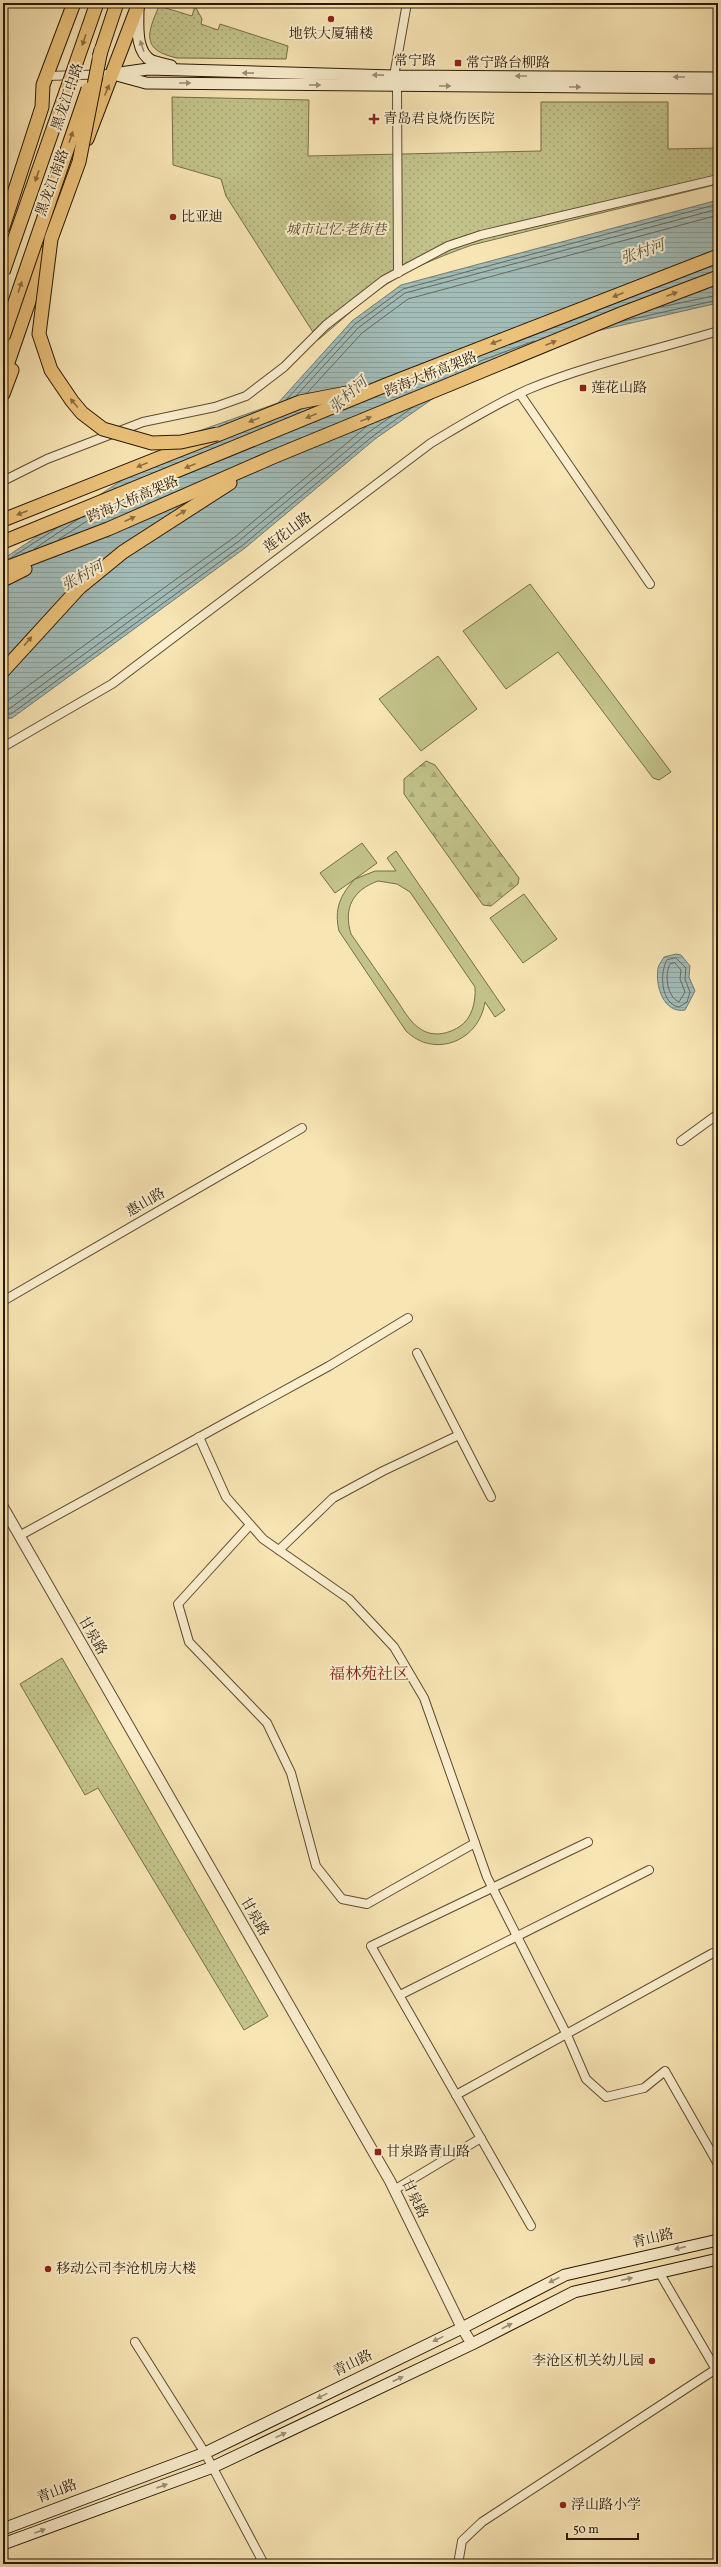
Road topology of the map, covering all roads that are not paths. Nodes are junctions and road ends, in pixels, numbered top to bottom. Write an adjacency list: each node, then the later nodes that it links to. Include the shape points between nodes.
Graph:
1 (74, 3): 9 (highway)
2 (97, 3): 17 (highway, 黑龙江中路, one-way to 17, bridge)
3 (117, 3): 6 (highway, 黑龙江中路, bridge)
4 (407, 3): 11 (street)
5 (139, 5): 7 (main road, one-way to 5, via 150,60 144,54 138,32); 8 (highway, 黑龙江南路)
6 (101, 50): 15 (highway, bridge, via 79,162); 21 (highway, 黑龙江中路, one-way to 6, bridge)
7 (184, 72): 8 (main road, 常宁路, via 148,70); 11 (main road, 常宁路, one-way to 7)
8 (113, 74): 9 (street); 11 (main road, 常宁路, one-way to 11, via 146,83); 22 (highway, 黑龙江南路, one-way to 8, via 77,164)
9 (47, 76): 14 (highway, via 43,85 42,108)
10 (718, 78): 11 (main road, 常宁路, one-way to 11)
11 (396, 80): 12 (main road, 常宁路, one-way to 12); 18 (street)
12 (718, 88)
13 (718, 179): 18 (street, via 481,235 448,246)
14 (3, 227)
15 (51, 239): 24 (highway, bridge, via 21,347); 26 (highway, one-way to 15, bridge, via 181,442 152,443 103,429 82,413 51,370 39,334)
16 (718, 256): 23 (highway, 跨海大桥高架路, one-way to 23)
17 (3, 272)
18 (398, 273): 28 (street, via 384,280 326,325 284,366 246,396 215,407 143,422 61,453)
19 (718, 277): 27 (highway, 跨海大桥高架路, one-way to 19, via 623,313)
20 (718, 331): 25 (street, 莲花山路, via 577,373)
21 (3, 337)
22 (3, 377)
23 (386, 385): 26 (highway, one-way to 26, via 300,402); 31 (highway, 跨海大桥高架路, one-way to 31)
24 (3, 394)
25 (520, 394): 34 (street); 36 (street, 莲花山路, via 431,443 112,684)
26 (217, 434): 29 (highway, one-way to 29, bridge)
27 (273, 457): 30 (highway, 跨海大桥高架路, one-way to 27); 35 (highway, one-way to 27, via 79,588 123,552 174,517)
28 (3, 480)
29 (3, 520)
30 (108, 529): 32 (highway, 跨海大桥高架路); 33 (highway)
31 (3, 542)
32 (3, 569)
33 (3, 580)
34 (650, 584)
35 (3, 671)
36 (3, 747)
37 (718, 1114): 39 (street)
38 (302, 1128): 40 (street, 惠山路)
39 (680, 1141)
40 (3, 1301)
41 (408, 1318): 44 (street, via 329,1366)
42 (417, 1353): 43 (street)
43 (459, 1435): 45 (street); 49 (street, via 333,1498)
44 (199, 1437): 47 (street, via 226,1497); 48 (street)
45 (491, 1497)
46 (3, 1507): 48 (street, 甘泉路)
47 (250, 1525): 49 (street, via 263,1539); 51 (street, via 178,1604 189,1642 267,1724 291,1773 316,1866 342,1899 367,1904)
48 (19, 1536): 61 (street, 甘泉路)
49 (279, 1550): 51 (street, via 349,1599 394,1647 424,1698)
50 (588, 1842): 53 (street)
51 (475, 1843): 53 (street)
52 (649, 1870): 54 (street)
53 (492, 1888): 54 (street); 56 (street, via 371,1946)
54 (517, 1936): 56 (street); 57 (street)
55 (713, 1953): 57 (street)
56 (400, 1996): 58 (street)
57 (567, 2035): 58 (street); 60 (street, via 586,2079 606,2097 644,2088 665,2071)
58 (456, 2095): 59 (street)
59 (481, 2138): 61 (street); 62 (street)
60 (718, 2164)
61 (394, 2190): 66 (street, 甘泉路)
62 (531, 2226)
63 (718, 2240): 66 (main road, 青山路, one-way to 66, via 565,2275)
64 (718, 2259): 65 (main road)
65 (659, 2272): 68 (main road, one-way to 65, via 574,2292); 69 (street)
66 (462, 2328): 68 (street, 甘泉路); 70 (main road, 青山路, one-way to 70)
67 (135, 2342): 70 (street)
68 (472, 2344): 71 (main road, one-way to 68)
69 (717, 2372): 75 (street, via 482,2522 462,2541)
70 (205, 2452): 71 (street); 72 (main road, 青山路)
71 (213, 2467): 73 (main road, one-way to 71); 74 (street)
72 (3, 2529)
73 (3, 2544)
74 (264, 2564)
75 (458, 2564)

